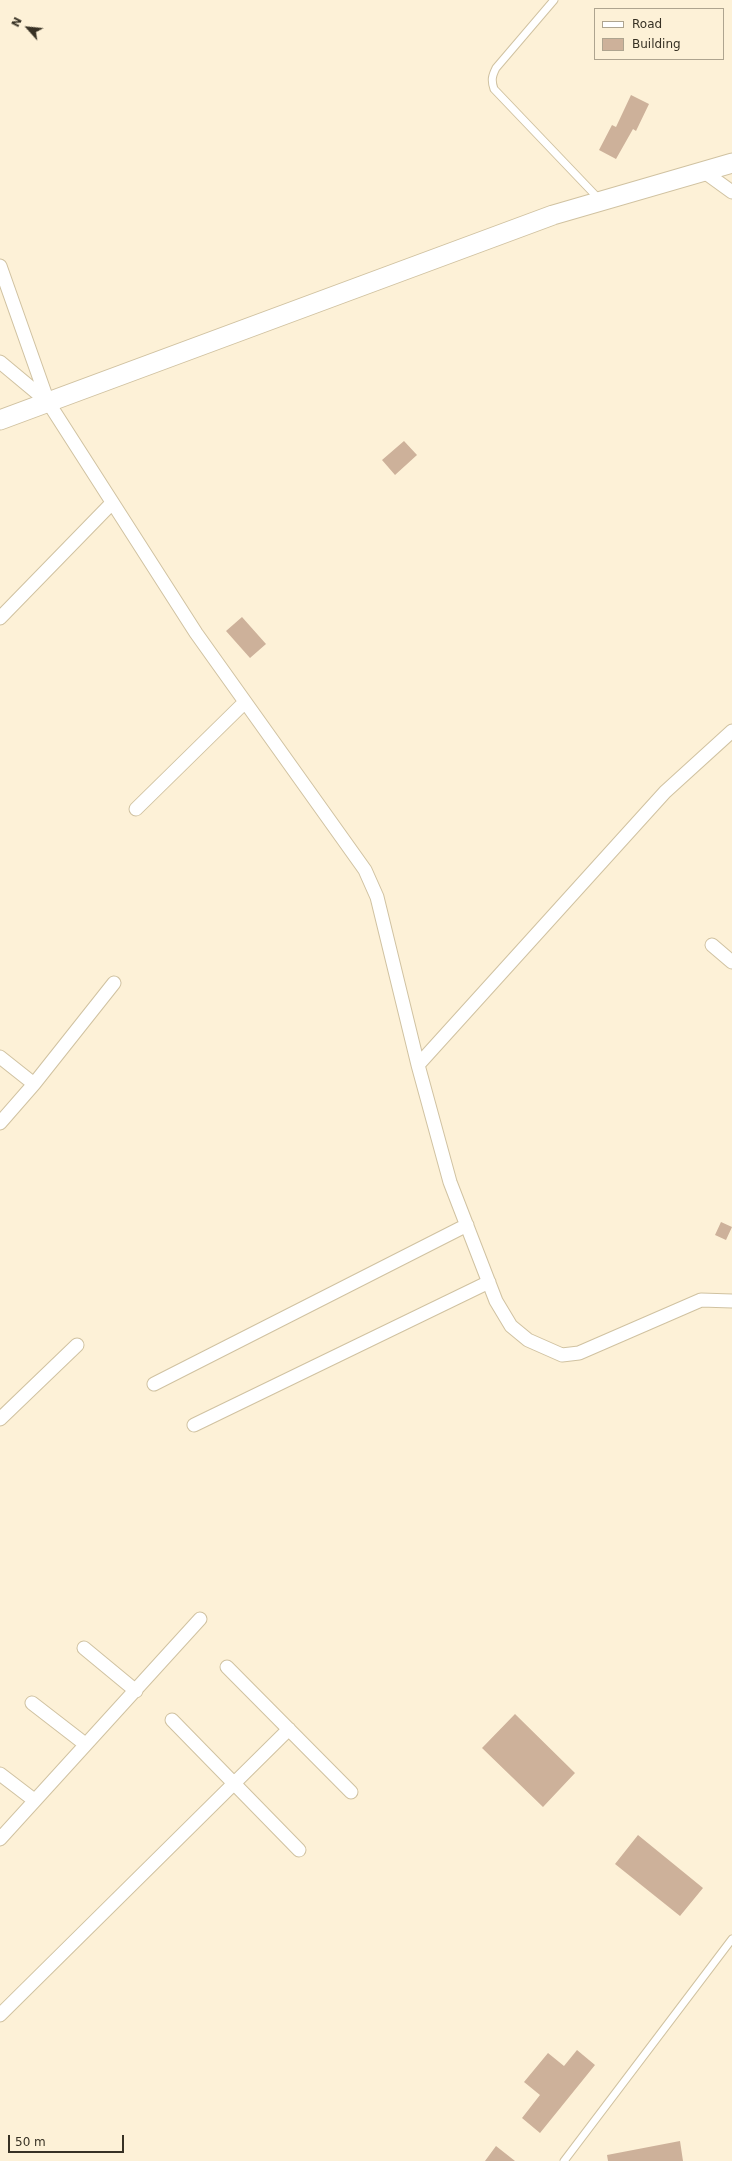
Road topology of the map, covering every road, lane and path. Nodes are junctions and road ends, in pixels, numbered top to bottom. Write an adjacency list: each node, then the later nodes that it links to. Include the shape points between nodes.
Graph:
1 (554, 0): 5 (lane, via 496,68 492,82 494,88)
2 (732, 163): 3 (main road)
3 (703, 172): 4 (street); 5 (main road)
4 (732, 192)
5 (601, 201): 8 (main road, via 553,215)
6 (0, 266): 8 (street)
7 (0, 362): 8 (street)
8 (48, 402): 9 (main road); 10 (street)
9 (0, 420)
10 (112, 503): 11 (street); 12 (street, via 192,628)
11 (0, 618)
12 (245, 702): 14 (street); 19 (street, via 371,882)
13 (732, 731): 19 (street, via 665,792)
14 (136, 809)
15 (712, 945): 16 (street)
16 (732, 962)
17 (114, 983): 20 (street)
18 (0, 1057): 20 (street)
19 (418, 1065): 22 (street, via 450,1182)
20 (34, 1084): 21 (street)
21 (0, 1123)
22 (467, 1225): 23 (street); 26 (street)
23 (488, 1282): 24 (street, via 496,1301 512,1326 528,1340 562,1355 579,1354 701,1300); 28 (street)
24 (732, 1301)
25 (77, 1345): 27 (street)
26 (154, 1384)
27 (0, 1418)
28 (194, 1426)
29 (200, 1619): 32 (street)
30 (84, 1648): 32 (street)
31 (227, 1667): 35 (street)
32 (136, 1690): 36 (street)
33 (32, 1703): 36 (street)
34 (172, 1720): 38 (street)
35 (289, 1729): 38 (street); 39 (street)
36 (85, 1744): 40 (street)
37 (0, 1774): 40 (street)
38 (234, 1784): 42 (street); 44 (street)
39 (352, 1792)
40 (34, 1800): 41 (street)
41 (0, 1839)
42 (299, 1850)
43 (732, 1939): 45 (lane)
44 (0, 2015)
45 (564, 2161)

